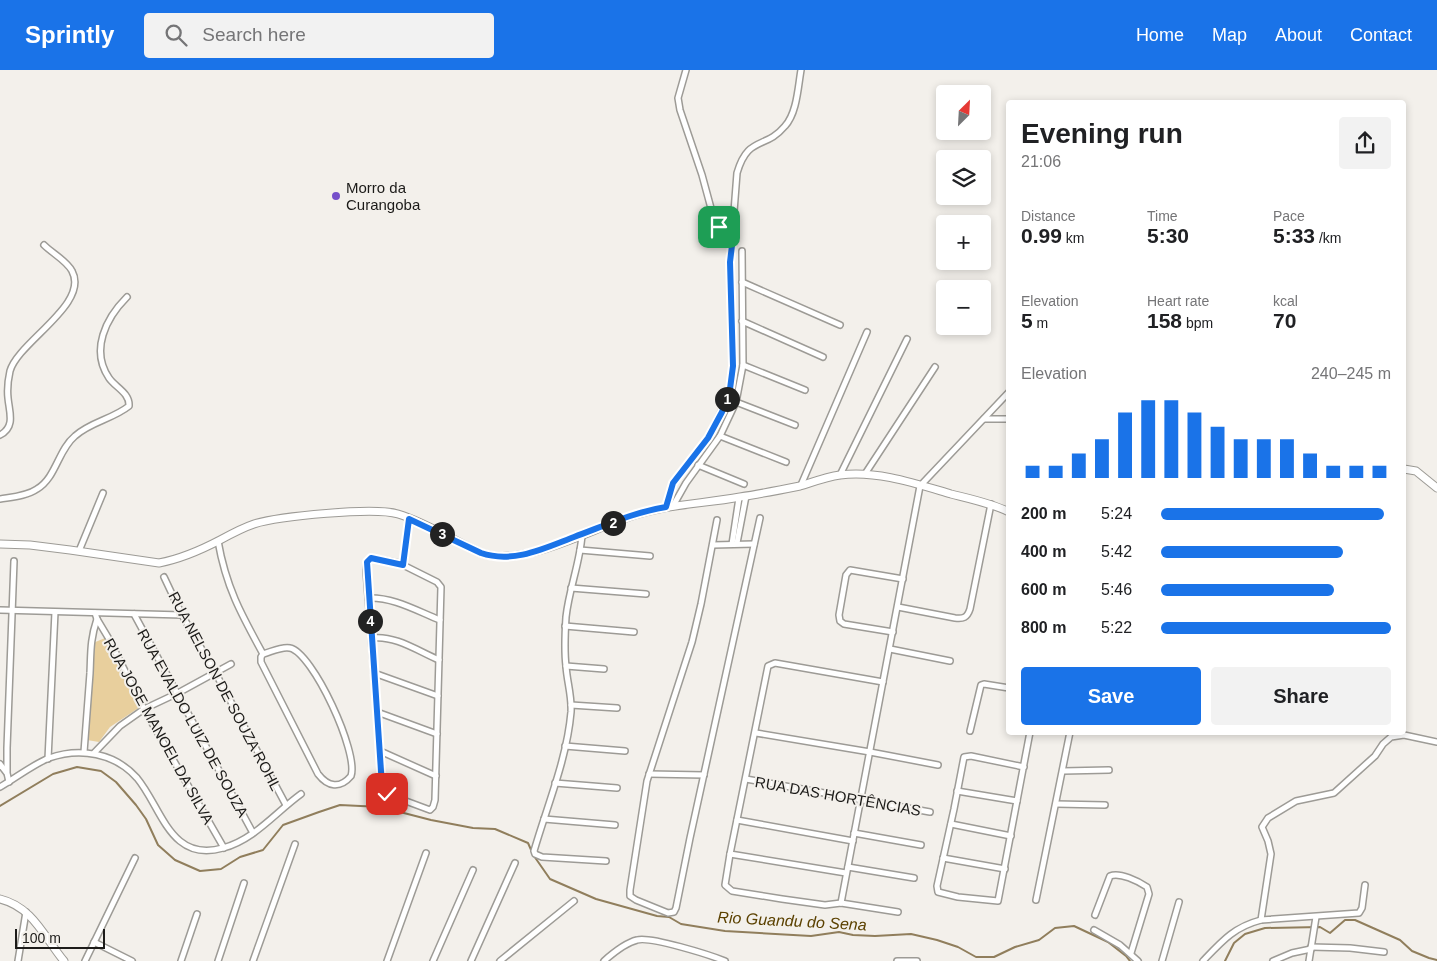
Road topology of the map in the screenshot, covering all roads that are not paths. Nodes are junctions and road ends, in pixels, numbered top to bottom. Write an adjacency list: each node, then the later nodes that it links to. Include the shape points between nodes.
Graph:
1 (686, 70): 3 (street, via 678,98 680,110 715,223)
2 (801, 70): 3 (street, via 792,115 786,126 778,134 749,149 740,162)
3 (733, 237): 36 (street, via 730,262 733,366 730,389 708,438 673,483)
4 (44, 245): 21 (street, via 72,270 75,281 73,293 11,368 7,386 11,419 8,428)
5 (742, 251): 6 (street)
6 (742, 282): 8 (street); 9 (street)
7 (127, 297): 34 (street, via 109,320 100,348 101,361 109,378 123,392 129,406 74,436 51,474 37,489)
8 (742, 321): 12 (street); 13 (street)
9 (840, 325)
10 (867, 332): 29 (street)
11 (907, 340): 27 (street)
12 (823, 357)
13 (743, 365): 15 (street); 17 (street)
14 (935, 367): 26 (street)
15 (805, 390)
16 (1006, 395): 18 (street)
17 (736, 402): 20 (street); 22 (street)
18 (984, 418): 19 (street); 30 (street)
19 (1006, 419)
20 (795, 425)
21 (0, 435)
22 (720, 436): 23 (street); 24 (street)
23 (786, 462)
24 (698, 465): 28 (street); 36 (street)
25 (1406, 469): 31 (street, via 1416,471)
26 (865, 474): 27 (street); 30 (street)
27 (840, 475): 29 (street)
28 (744, 484)
29 (801, 485): 33 (street)
30 (920, 486): 35 (street); 53 (street)
31 (1437, 488)
32 (103, 493): 48 (street)
33 (742, 497): 36 (street); 44 (street)
34 (0, 499)
35 (990, 504): 37 (street); 57 (street, via 968,614 962,619)
36 (670, 507): 41 (street, via 630,516)
37 (1006, 511)
38 (760, 518): 45 (street)
39 (409, 519): 41 (street, via 481,553 498,557 521,555); 42 (street, via 383,512 280,519 254,524); 51 (street)
40 (717, 520): 46 (street)
41 (582, 534): 47 (street)
42 (218, 541): 48 (street, via 159,563); 71 (street, via 231,591)
43 (0, 544): 48 (street)
44 (735, 544): 45 (street); 46 (street)
45 (754, 544): 107 (street)
46 (713, 545): 106 (street, via 692,642)
47 (580, 550): 49 (street); 54 (street)
48 (79, 551)
49 (650, 556)
50 (14, 561): 59 (street)
51 (403, 565): 56 (street, via 371,558 366,570); 65 (street, via 440,585)
52 (164, 577): 63 (street, RUA NELSON DE SOUZA ROHL)
53 (903, 579): 57 (street); 68 (street, via 848,571 839,615 844,624)
54 (571, 588): 55 (street); 66 (street)
55 (646, 594)
56 (368, 598): 65 (street, via 394,601); 69 (street)
57 (898, 607): 68 (street)
58 (0, 610): 59 (street)
59 (12, 610): 60 (street); 105 (street)
60 (55, 612): 61 (street); 99 (street)
61 (95, 613): 62 (street); 64 (street, RUA JOSE MANOEL DA SILVA)
62 (134, 614): 63 (street); 81 (street, RUA EVALDO LUIZ DE SOUZA)
63 (182, 615): 77 (street, RUA NELSON DE SOUZA ROHL)
64 (97, 619): 85 (street, RUA JOSE MANOEL DA SILVA); 96 (street, via 92,635)
65 (440, 620): 72 (street)
66 (566, 626): 67 (street); 75 (street)
67 (634, 632)
68 (893, 632): 70 (street)
69 (372, 638): 72 (street, via 394,640); 78 (street)
70 (890, 649): 73 (street); 79 (street)
71 (263, 654): 71 (street, via 283,648 294,650 304,659 322,687 340,722 352,758 351,776 341,784 327,783 318,774 261,662)
72 (439, 660): 82 (street)
73 (950, 661)
74 (231, 664): 77 (street)
75 (566, 666): 76 (street); 83 (street)
76 (604, 669)
77 (215, 672): 81 (street); 119 (street, RUA NELSON DE SOUZA ROHL)
78 (374, 673): 82 (street); 86 (street)
79 (884, 682): 88 (street, via 772,663 767,669); 97 (street)
80 (1006, 688): 87 (street, via 981,685)
81 (178, 693): 85 (street); 126 (street, RUA EVALDO LUIZ DE SOUZA)
82 (438, 696): 89 (street)
83 (571, 705): 84 (street); 93 (street)
84 (617, 708)
85 (144, 709): 98 (street, via 120,726); 132 (street, RUA JOSE MANOEL DA SILVA)
86 (377, 712): 89 (street); 94 (street)
87 (970, 731)
88 (756, 733): 97 (street); 109 (street)
89 (437, 734): 108 (street)
90 (1029, 735): 102 (street)
91 (1069, 735): 104 (street)
92 (1437, 742): 156 (street, via 1404,735 1391,737 1334,792 1301,799 1265,821 1262,827 1270,854)
93 (565, 746): 95 (street); 111 (street)
94 (380, 751): 108 (street); 108 (street, via 382,786 387,794 430,810 435,800)
95 (625, 751)
96 (84, 752): 98 (street); 99 (street)
97 (870, 752): 101 (street); 116 (street)
98 (94, 753): 132 (street, via 126,768 137,779 167,829 184,844 210,851)
99 (48, 759): 110 (street)
100 (0, 764): 105 (street)
101 (938, 765)
102 (1024, 767): 114 (street, via 966,756 962,760); 117 (street)
103 (1109, 770): 104 (street)
104 (1063, 771): 118 (street)
105 (7, 772): 110 (street)
106 (649, 774): 107 (street); 107 (street, via 642,801 630,896 668,913 676,908)
107 (704, 775)
108 (436, 776)
109 (746, 780): 116 (street, RUA DAS HORTÊNCIAS); 123 (street)
110 (10, 782): 112 (street)
111 (555, 783): 113 (street); 122 (street)
112 (0, 787)
113 (618, 788)
114 (958, 791): 117 (street); 124 (street)
115 (301, 794): 119 (street)
116 (861, 800): 121 (street, RUA DAS HORTÊNCIAS); 127 (street)
117 (1017, 801): 128 (street)
118 (1056, 804): 120 (street); 147 (street)
119 (286, 805): 126 (street)
120 (1105, 806)
121 (930, 812)
122 (544, 820): 125 (street); 137 (street, via 534,851 538,856)
123 (737, 820): 129 (street); 134 (street)
124 (951, 824): 128 (street); 136 (street)
125 (614, 825)
126 (253, 833): 132 (street)
127 (854, 833): 129 (street); 131 (street)
128 (1011, 836): 140 (street)
129 (853, 841): 139 (street)
130 (295, 844): 168 (street)
131 (921, 845)
132 (224, 848)
133 (426, 853): 169 (street)
134 (730, 854): 142 (street); 150 (street, via 725,885 732,891 825,905)
135 (135, 858): 158 (street)
136 (943, 858): 140 (street); 140 (street, via 937,890 958,897 998,901)
137 (606, 861)
138 (515, 863): 171 (street)
139 (848, 867): 142 (street); 143 (street)
140 (1004, 869)
141 (473, 870): 170 (street)
142 (846, 873): 150 (street)
143 (914, 878)
144 (244, 883): 167 (street)
145 (1365, 885): 155 (street, via 1359,914)
146 (0, 898): 151 (street)
147 (1036, 900)
148 (574, 901): 172 (street)
149 (1179, 902): 178 (street)
150 (841, 903): 152 (street)
151 (26, 912): 162 (street); 163 (street)
152 (898, 912)
153 (197, 914): 166 (street)
154 (1095, 916): 161 (street, via 1110,876 1120,875 1147,886 1149,894)
155 (1315, 919): 156 (street); 159 (street)
156 (1261, 920): 179 (street, via 1228,935)
157 (1094, 930): 161 (street)
158 (94, 942): 164 (street); 165 (street)
159 (1311, 948): 160 (street); 180 (street); 181 (street)
160 (1384, 952)
161 (1130, 953): 177 (street)
162 (18, 961)
163 (64, 961)
164 (85, 961)
165 (132, 961)
166 (181, 961)
167 (218, 961)
168 (253, 961)
169 (387, 961)
170 (432, 961)
171 (471, 961)
172 (500, 961)
173 (604, 961): 174 (street, via 631,942 642,939)
174 (725, 961)
175 (897, 961): 176 (street)
176 (917, 961)
177 (1138, 961)
178 (1162, 961)
179 (1203, 961)
180 (1273, 961)
181 (1309, 961)

